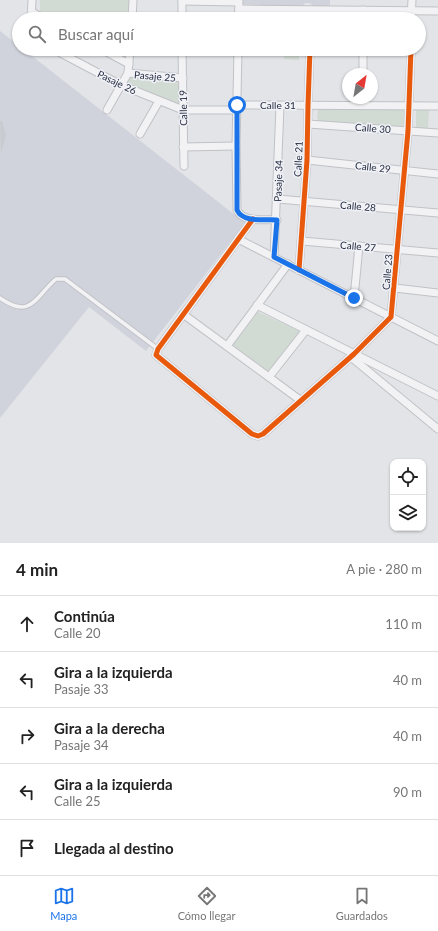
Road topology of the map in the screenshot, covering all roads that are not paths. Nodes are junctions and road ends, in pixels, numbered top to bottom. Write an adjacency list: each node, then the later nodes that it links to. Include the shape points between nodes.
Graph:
1 (32, 0): 10 (street)
2 (133, 0): 11 (street)
3 (182, 0): 5 (street); 12 (street)
4 (412, 0): 8 (street)
5 (239, 4): 6 (street)
6 (312, 10): 7 (street)
7 (363, 10): 8 (street)
8 (412, 11): 9 (street)
9 (438, 11)
10 (31, 12)
11 (132, 12)
12 (182, 12)
13 (66, 56): 25 (street, Pasaje 26)
14 (114, 56): 21 (street)
15 (130, 56): 21 (street)
16 (182, 56): 24 (street, Calle 19)
17 (238, 56): 33 (street)
18 (310, 56): 31 (street, Calle 21)
19 (363, 56): 22 (street)
20 (411, 56): 29 (street, Calle 23)
21 (129, 64): 23 (street)
22 (363, 68)
23 (128, 74): 24 (street, Pasaje 25); 25 (street)
24 (183, 78): 35 (street, Calle 19)
25 (121, 85): 26 (street, Pasaje 26); 34 (street)
26 (159, 101): 35 (street, Pasaje 26); 39 (street)
27 (378, 102): 29 (street, Calle 31)
28 (342, 103): 31 (street, Calle 31)
29 (410, 105): 32 (street, Calle 31); 37 (street, Calle 23)
30 (280, 106): 31 (street, Calle 31); 33 (street, Calle 31); 46 (street, Pasaje 34)
31 (308, 106): 36 (street, Calle 21)
32 (438, 106)
33 (237, 107): 35 (street, Calle 31); 40 (street)
34 (107, 110)
35 (183, 110): 41 (street, Calle 19)
36 (308, 124): 37 (street, Calle 30); 42 (street, Calle 21)
37 (408, 131): 38 (street, Calle 30); 44 (street, Calle 23)
38 (438, 133)
39 (140, 134)
40 (236, 146): 41 (street); 50 (street, via 237,210 244,218)
41 (184, 147): 43 (street, Calle 19)
42 (307, 160): 44 (street, Calle 29); 47 (street, Calle 21)
43 (184, 166)
44 (405, 170): 45 (street, Calle 29); 48 (street, Calle 23)
45 (438, 174)
46 (278, 199): 47 (street, Calle 28); 51 (street, Pasaje 34)
47 (304, 201): 48 (street, Calle 28); 53 (street, Calle 21)
48 (401, 210): 49 (street, Calle 28); 55 (street, Calle 23)
49 (438, 213)
50 (253, 219): 51 (street); 52 (street)
51 (277, 220): 57 (street, Pasaje 34)
52 (238, 239): 57 (street); 65 (street)
53 (302, 241): 54 (street, Calle 27); 59 (street, Calle 21)
54 (359, 246): 55 (street, Calle 27); 63 (street)
55 (398, 250): 56 (street, Calle 27); 60 (street, Calle 23)
56 (438, 253)
57 (274, 257): 58 (street)
58 (288, 264): 59 (street); 64 (street)
59 (299, 270): 63 (street)
60 (395, 288): 61 (street); 66 (street, Calle 23)
61 (438, 293)
62 (0, 298): 70 (lane, via 17,307 30,305 56,279 65,279)
63 (354, 298): 66 (street)
64 (257, 305): 67 (street); 69 (street)
65 (184, 314): 69 (street); 70 (street)
66 (391, 317): 68 (street); 71 (street)
67 (306, 330): 71 (street); 72 (street)
68 (438, 341)
69 (227, 346): 72 (street)
70 (158, 349): 74 (street, via 156,355 160,360 252,434 263,434)
71 (352, 355): 73 (street); 74 (street); 75 (street)
72 (269, 377): 74 (street)
73 (438, 396)
74 (300, 400)
75 (438, 428)

